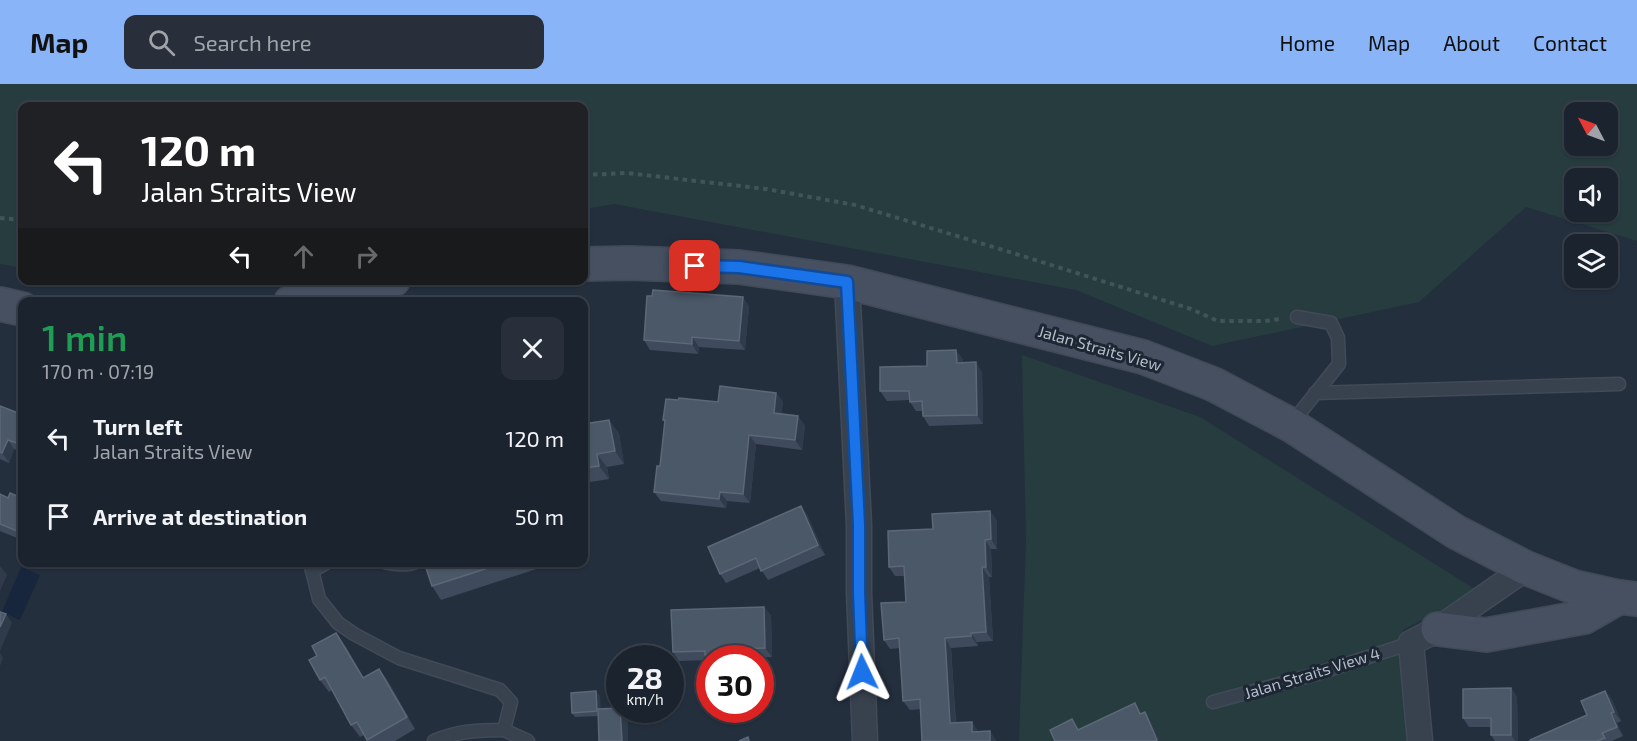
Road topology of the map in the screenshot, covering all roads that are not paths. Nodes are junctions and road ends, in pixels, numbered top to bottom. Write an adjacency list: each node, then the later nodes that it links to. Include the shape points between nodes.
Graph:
1 (588, 264): 2 (street, Jalan Straits View, via 739,267)
2 (847, 282): 10 (street, Jalan Straits View, via 1143,357 1213,384); 19 (street)
3 (370, 285): 4 (street)
4 (314, 297)
5 (0, 304): 6 (street)
6 (18, 308)
7 (1297, 317): 9 (lane, via 1331,323 1338,338 1339,364)
8 (1619, 384): 9 (lane)
9 (1315, 393): 10 (lane)
10 (1291, 425): 12 (street, Jalan Straits View, via 1456,532)
11 (311, 567): 16 (lane, via 319,599 338,623 354,634 399,658 500,690 511,702)
12 (1526, 568): 13 (street, Jalan Straits View, via 1574,587); 14 (street, Jalan Straits View 4)
13 (1628, 598): 14 (street, via 1584,617 1486,635)
14 (1424, 636): 15 (lane, Jalan Straits View 4, via 1313,675); 20 (street)
15 (1212, 702)
16 (504, 730): 17 (lane, via 476,730); 18 (lane)
17 (434, 741)
18 (528, 741)
19 (865, 741)
20 (1420, 741)

